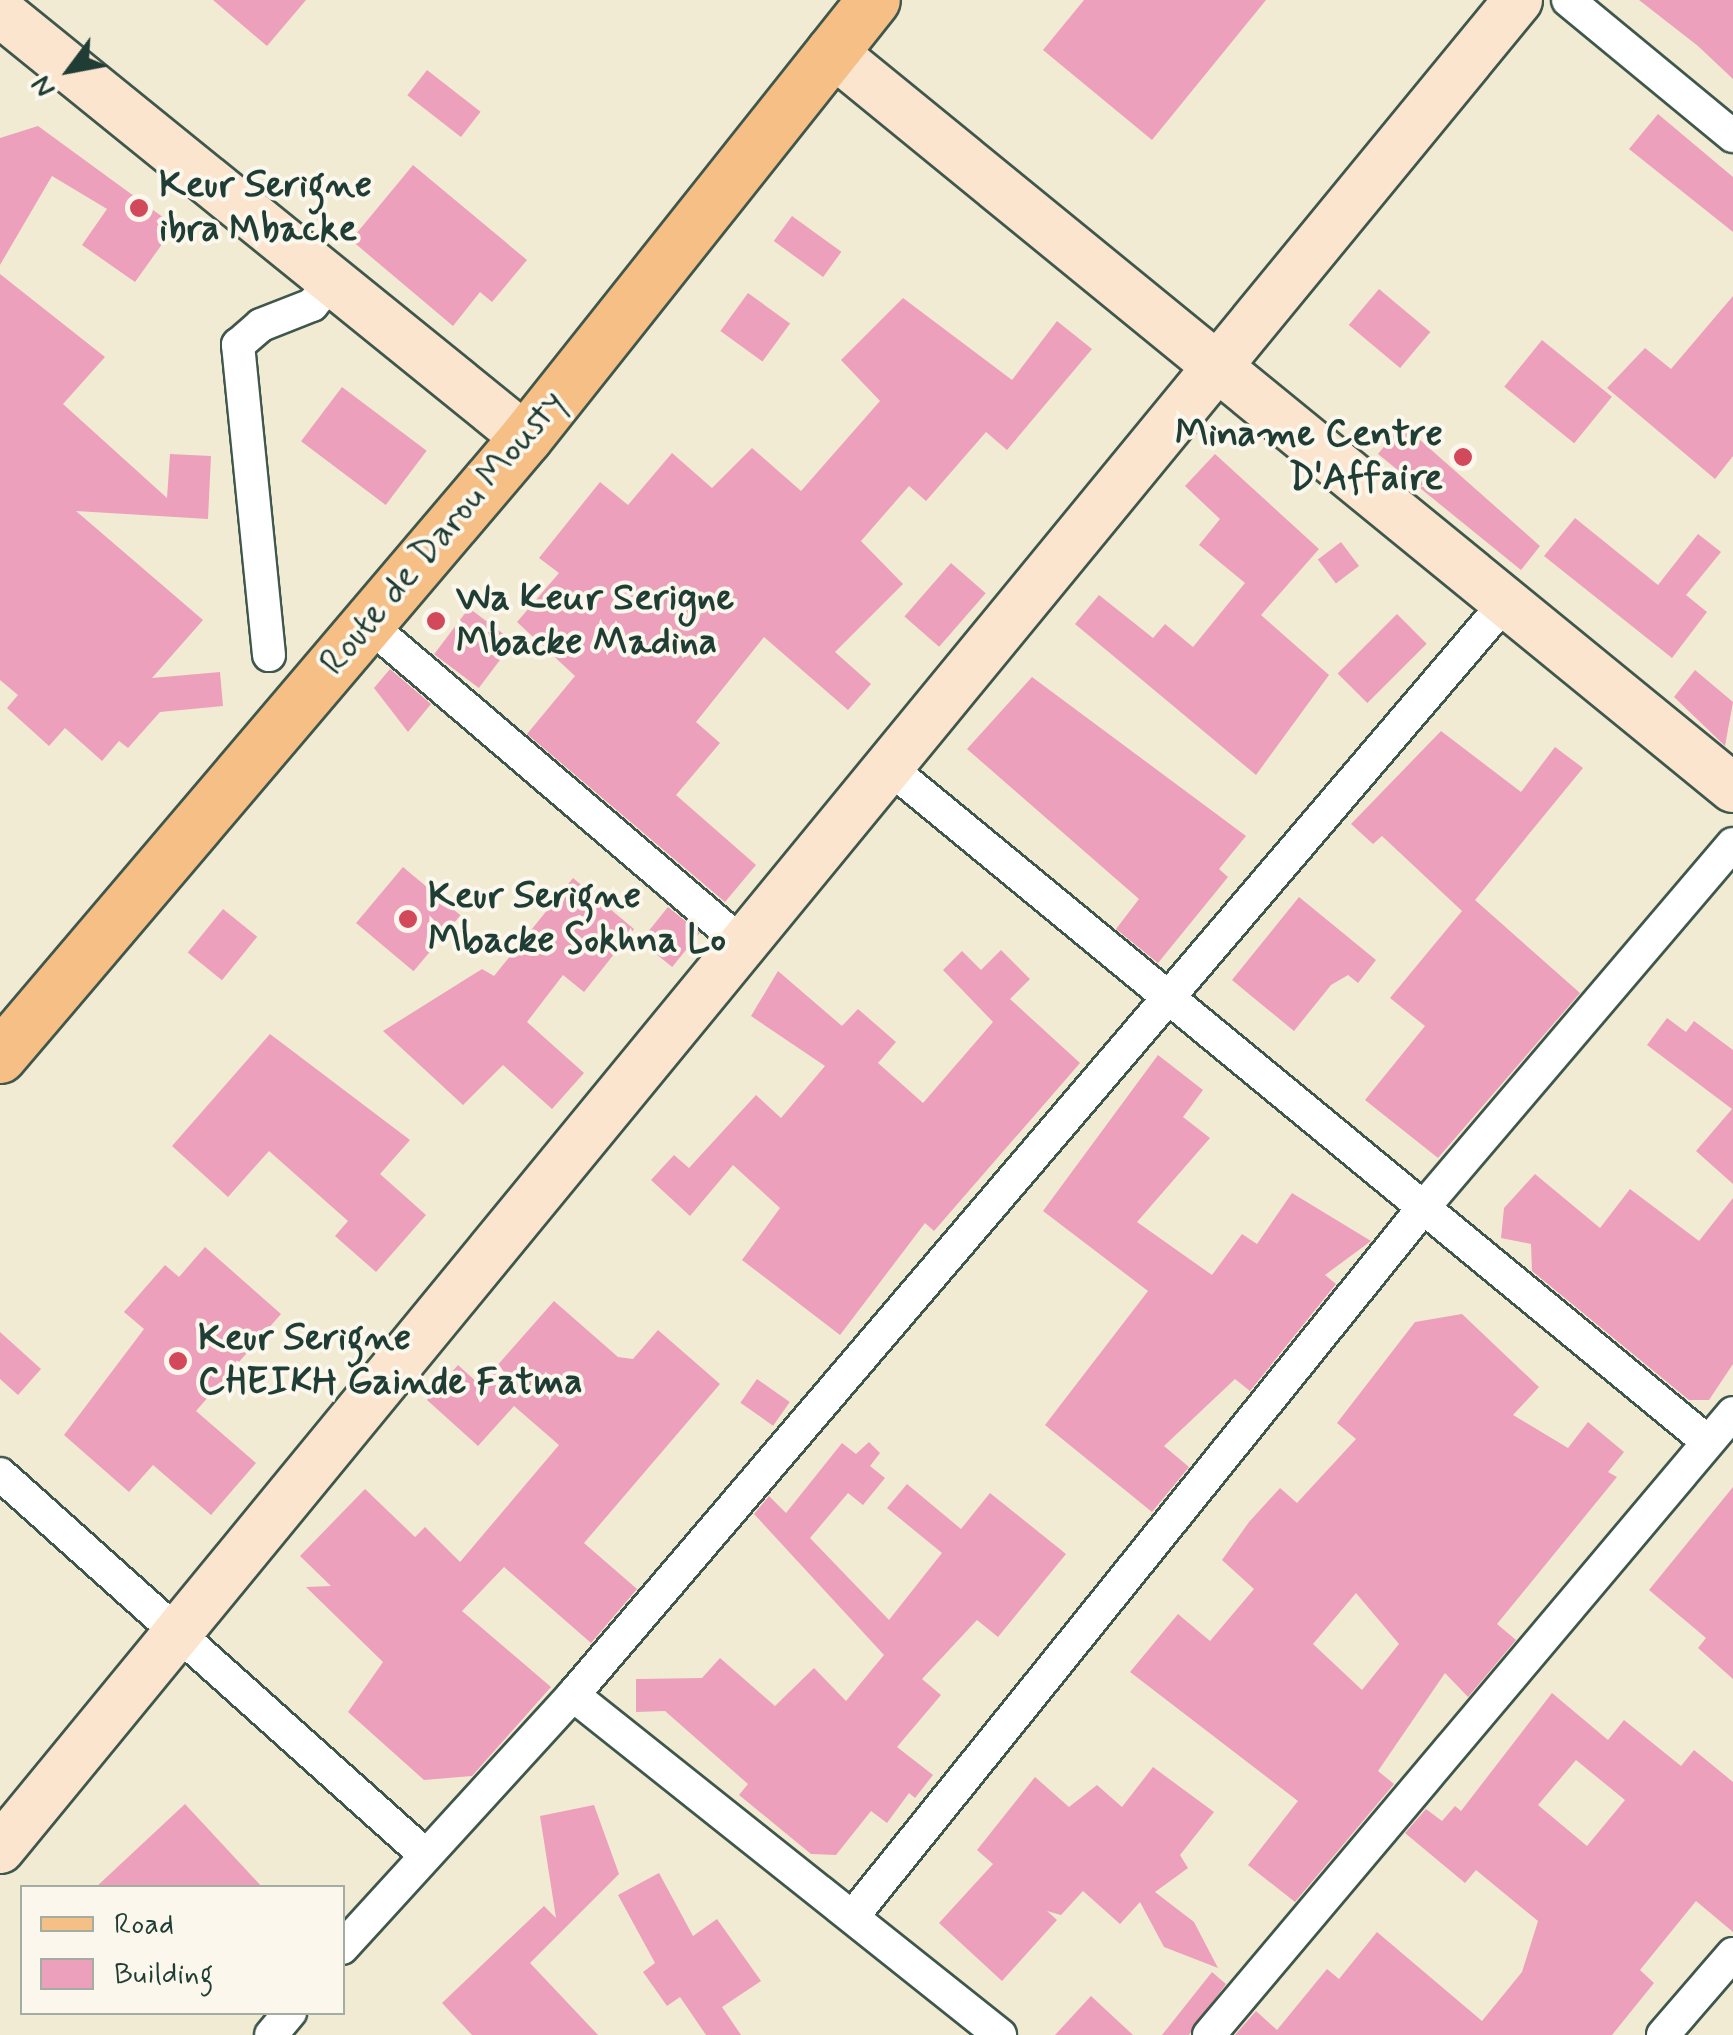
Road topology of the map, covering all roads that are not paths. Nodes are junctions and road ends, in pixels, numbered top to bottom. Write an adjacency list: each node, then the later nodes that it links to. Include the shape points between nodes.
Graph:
1 (874, 0): 5 (main road, Route de Darou Mousty)
2 (1518, 0): 8 (street)
3 (1568, 0): 6 (street)
4 (0, 12): 7 (street)
5 (831, 51): 8 (street); 9 (main road, Route de Darou Mousty)
6 (1733, 136)
7 (332, 281): 9 (street); 12 (street, via 312,305 261,324 238,345)
8 (1220, 370): 10 (street); 13 (street)
9 (526, 438): 11 (main road, Route de Darou Mousty)
10 (1505, 603): 14 (street); 17 (street)
11 (368, 624): 16 (street); 18 (main road, Route de Darou Mousty)
12 (268, 654)
13 (890, 770): 16 (street); 17 (street)
14 (1733, 788)
15 (1733, 844): 19 (street)
16 (745, 946): 23 (street)
17 (1172, 1001): 19 (street); 24 (street)
18 (0, 1057)
19 (1423, 1208): 21 (street); 27 (street)
20 (1733, 1412): 21 (street)
21 (1708, 1442): 33 (street)
22 (0, 1474): 23 (street)
23 (179, 1633): 25 (street); 26 (street)
24 (572, 1695): 26 (street); 27 (street)
25 (0, 1849)
26 (422, 1852): 28 (street)
27 (852, 1916): 32 (street)
28 (345, 1944)
29 (1733, 1954): 34 (street)
30 (288, 2015): 31 (street)
31 (271, 2035)
32 (1000, 2035)
33 (1209, 2035)
34 (1663, 2035)

